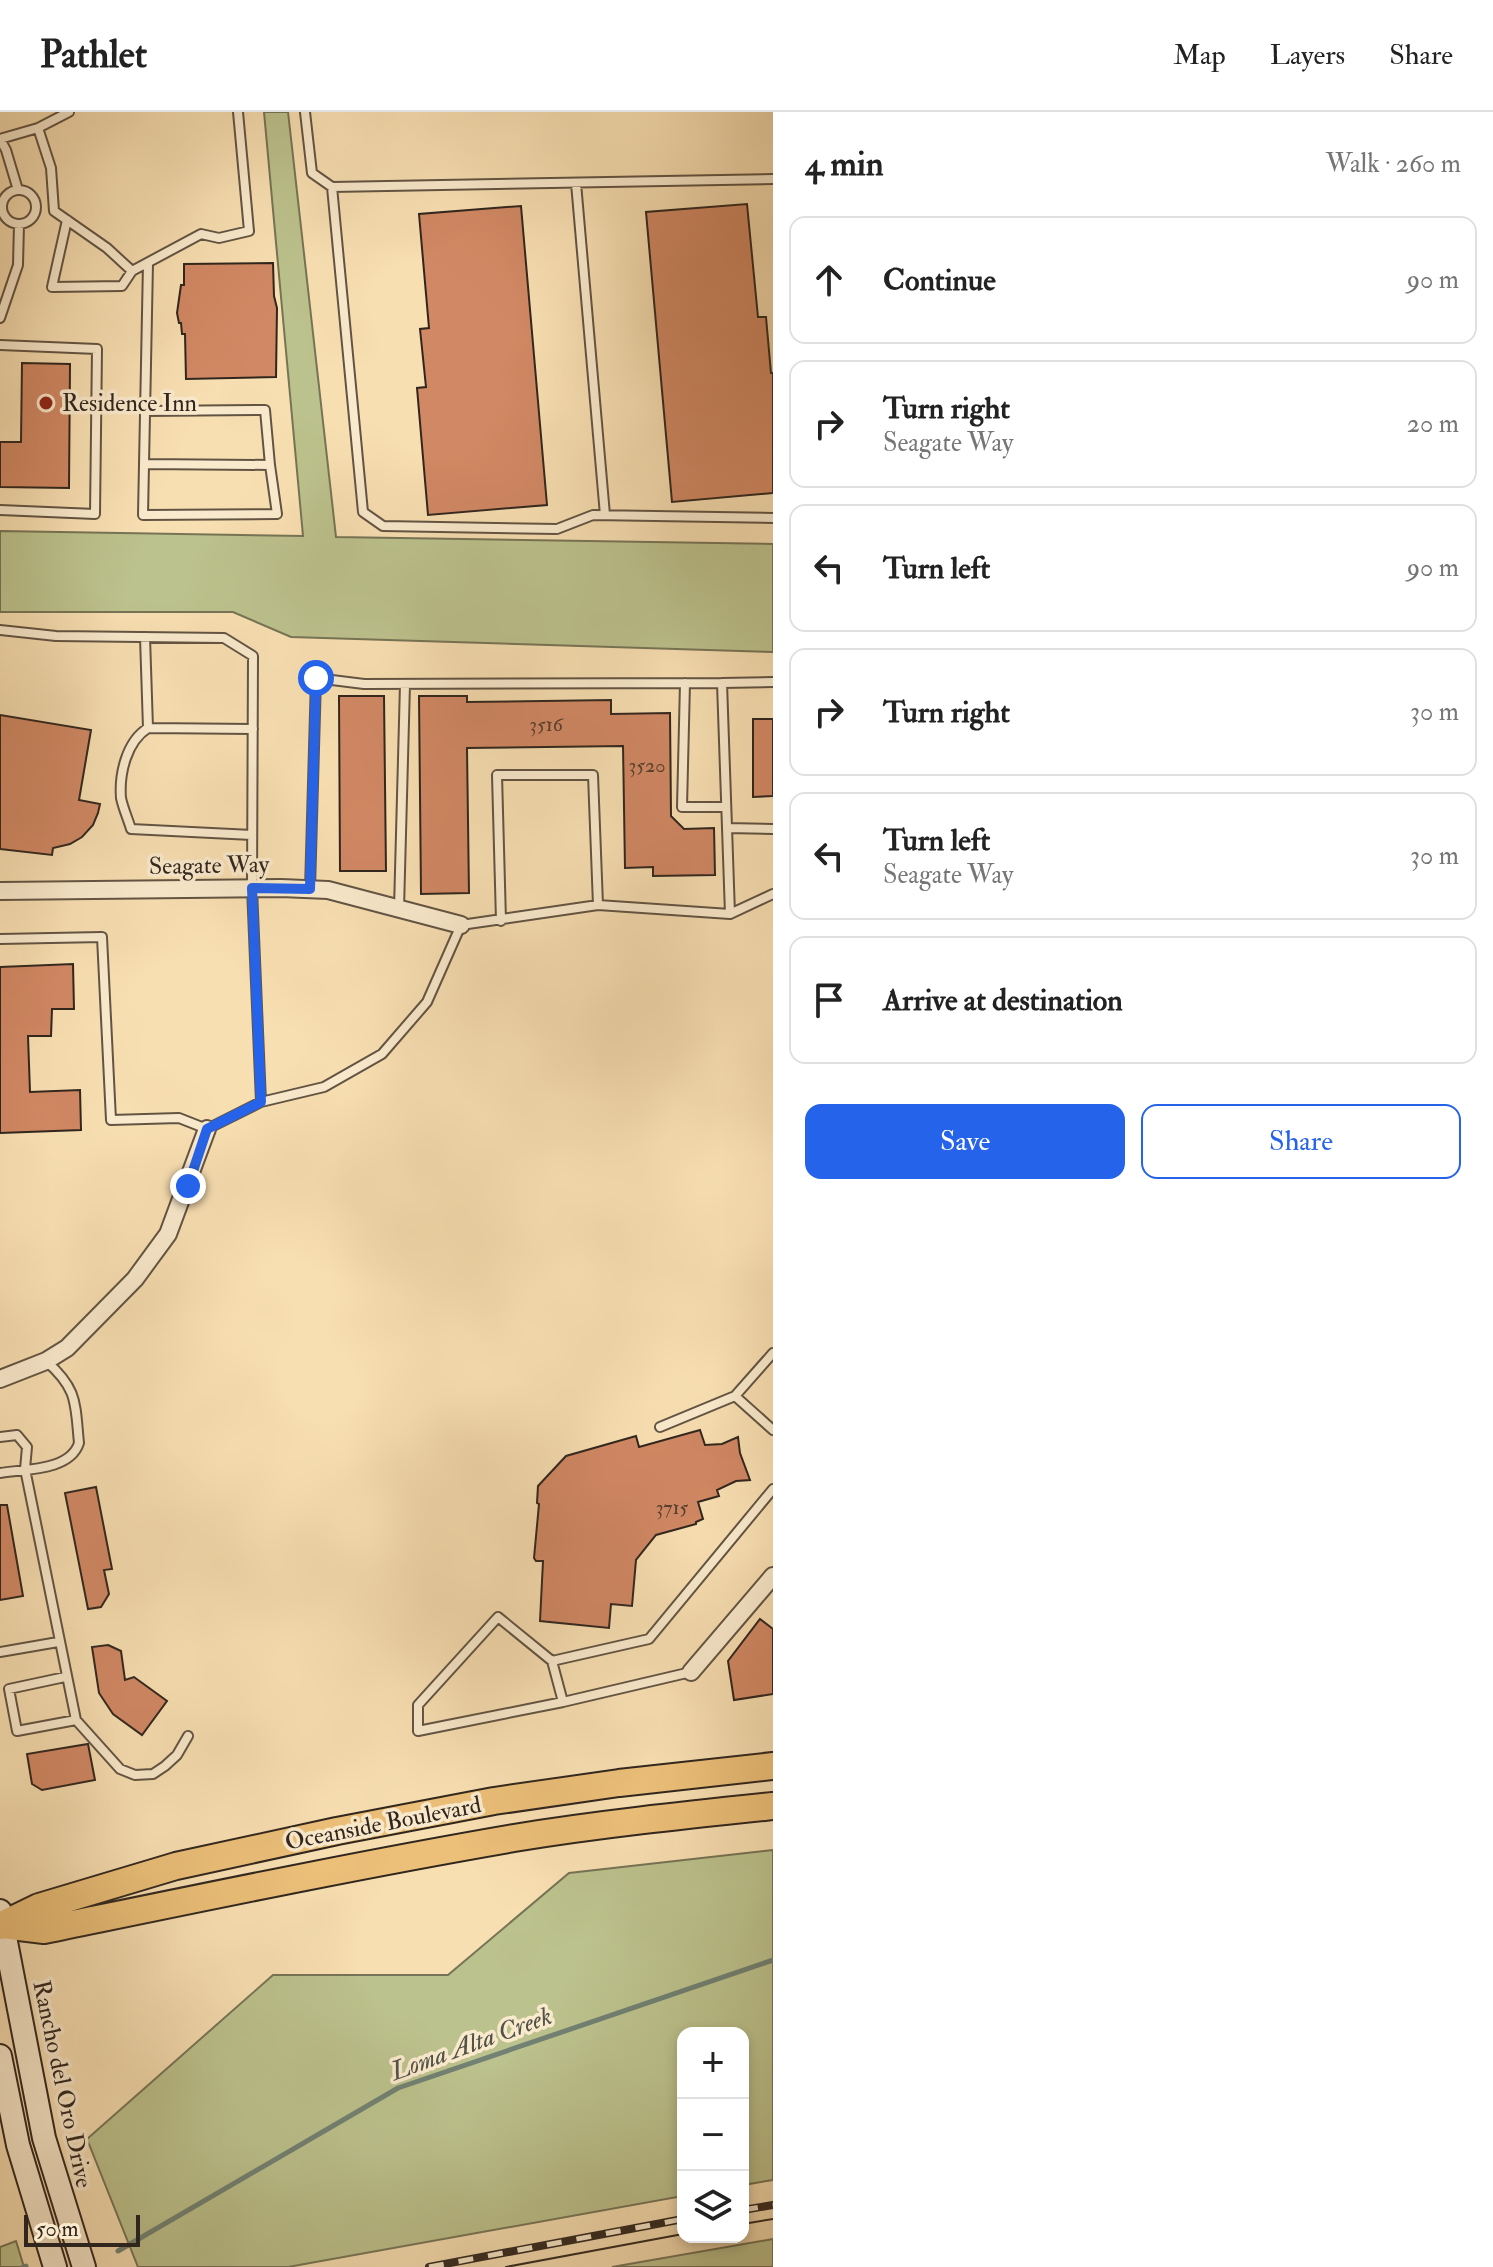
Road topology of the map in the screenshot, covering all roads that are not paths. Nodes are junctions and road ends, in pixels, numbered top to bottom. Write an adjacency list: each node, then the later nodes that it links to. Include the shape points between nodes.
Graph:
1 (69, 112): 4 (lane)
2 (238, 112): 15 (lane, via 249,231 219,238 201,234)
3 (305, 112): 8 (lane, via 312,173)
4 (38, 128): 5 (lane); 12 (lane, via 51,168)
5 (0, 139): 9 (lane)
6 (773, 179): 7 (lane)
7 (576, 183): 8 (lane); 23 (lane)
8 (332, 187): 23 (lane, via 363,512 383,526 557,529)
9 (18, 190): 10 (lane, via 8,195); 11 (lane, via 32,196)
10 (1, 209): 14 (lane)
11 (36, 211): 12 (lane); 14 (lane)
12 (54, 211): 13 (lane)
13 (67, 220): 16 (lane); 16 (lane, via 52,287 122,286)
14 (19, 224): 17 (lane, via 18,265)
15 (148, 263): 16 (lane); 19 (lane)
16 (132, 271)
17 (0, 318)
18 (0, 345): 22 (lane, via 97,349 95,514)
19 (145, 411): 20 (lane); 21 (lane, via 265,410)
20 (144, 464): 21 (lane); 21 (lane, via 143,515 277,514)
21 (270, 465)
22 (0, 510)
23 (605, 515): 24 (lane)
24 (773, 518)
25 (0, 630): 26 (lane)
26 (145, 637): 31 (lane); 32 (lane, via 224,638 253,656)
27 (773, 682): 29 (lane)
28 (685, 683): 29 (lane); 30 (lane); 33 (lane, via 682,807)
29 (722, 683): 33 (lane)
30 (405, 684): 38 (lane, via 316,678); 42 (lane)
31 (148, 728): 32 (lane); 36 (lane, via 137,735 124,763 121,798 131,829)
32 (253, 729): 36 (lane)
33 (726, 807): 34 (lane)
34 (727, 828): 35 (lane); 43 (lane)
35 (773, 829)
36 (252, 835): 37 (lane)
37 (252, 888): 38 (street, Seagate Way); 39 (street, Seagate Way); 47 (lane)
38 (310, 889): 42 (street, Seagate Way)
39 (0, 891)
40 (773, 894): 43 (lane)
41 (598, 905): 43 (lane); 44 (lane); 44 (lane, via 593,775 497,775)
42 (399, 909): 45 (street, Seagate Way)
43 (730, 914)
44 (501, 921): 45 (lane)
45 (461, 925): 47 (lane, via 427,1002 382,1054 324,1087)
46 (0, 939): 48 (lane, via 102,937 111,1120 179,1118)
47 (261, 1102): 48 (lane)
48 (207, 1129): 50 (street, via 168,1234 135,1279 67,1348)
49 (773, 1353): 51 (lane)
50 (46, 1361): 53 (street); 58 (lane, via 72,1390 79,1443 68,1459)
51 (765, 1362): 52 (lane); 54 (lane)
52 (773, 1370)
53 (0, 1379)
54 (735, 1396): 55 (lane); 56 (lane)
55 (660, 1427)
56 (773, 1430)
57 (0, 1437): 58 (lane, via 22,1437 27,1447)
58 (25, 1469): 59 (lane); 62 (lane)
59 (0, 1473)
60 (773, 1489): 64 (lane, via 649,1639)
61 (771, 1582): 65 (street)
62 (58, 1642): 63 (lane); 66 (lane)
63 (0, 1652)
64 (552, 1661): 67 (lane); 67 (lane, via 498,1617 418,1705 418,1731)
65 (691, 1672): 67 (lane)
66 (65, 1677): 68 (lane); 68 (lane, via 9,1689 17,1731)
67 (563, 1702)
68 (76, 1720): 69 (lane, via 120,1769 135,1775 153,1774 165,1766)
69 (188, 1736)
70 (773, 1766): 72 (main road, Oceanside Boulevard, via 509,1799 337,1831 176,1866)
71 (773, 1806): 72 (main road, Oceanside Boulevard, via 516,1838 44,1930)
72 (1, 1921): 75 (main road, Rancho del Oro Drive, via 44,2138)
73 (0, 2056): 74 (main road, via 18,2145)
74 (55, 2267)
75 (84, 2267)

